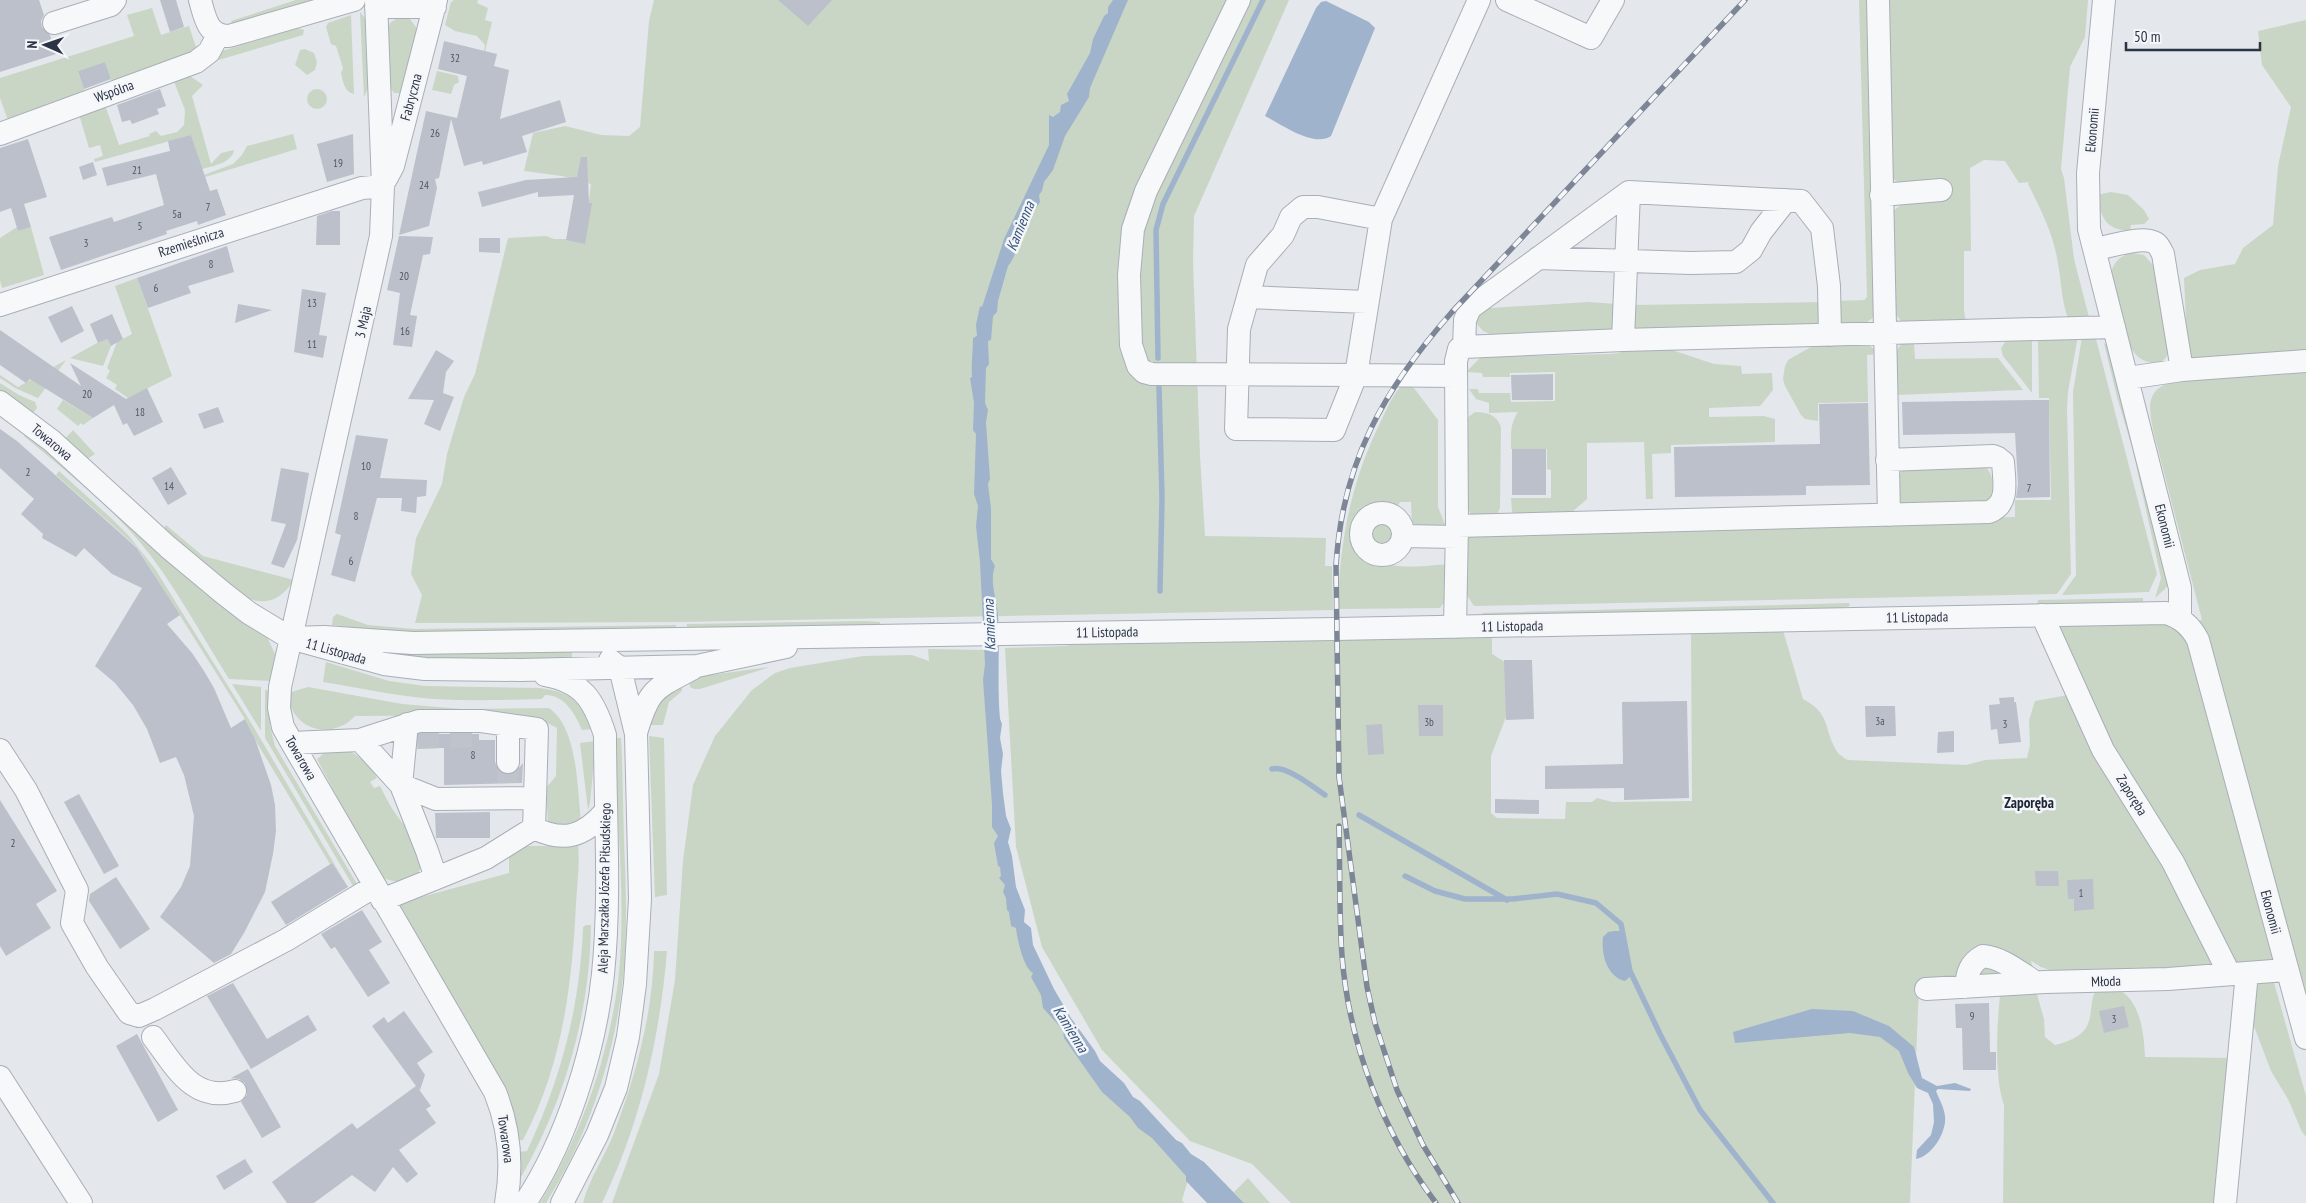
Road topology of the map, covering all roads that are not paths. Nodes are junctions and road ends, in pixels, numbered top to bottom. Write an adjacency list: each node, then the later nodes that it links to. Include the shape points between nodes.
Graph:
1 (115, 0): 12 (street, via 111,5)
2 (200, 0): 13 (street, via 209,27)
3 (354, 0): 13 (street, via 236,36)
4 (1239, 0): 34 (street, via 1142,200 1133,229 1129,276 1131,345 1138,366 1144,372)
5 (1479, 0): 20 (street)
6 (1507, 0): 7 (street, via 1591,38)
7 (1613, 0)
8 (1878, 0): 18 (street)
9 (2104, 0): 21 (street, Ekonomii, via 2088,173 2088,213)
10 (436, 3): 11 (street, Fabryczna); 15 (street, Fabryczna, via 393,166)
11 (376, 4): 15 (street, 3 Maja)
12 (54, 23)
13 (218, 35): 14 (street, Wspólna, via 204,67)
14 (0, 134)
15 (383, 186): 26 (street, Rzemieślnicza, via 362,188); 47 (street, 3 Maja, via 381,236)
16 (1941, 190): 18 (street)
17 (1629, 192): 19 (street); 22 (street); 23 (street)
18 (1881, 195): 28 (street)
19 (1786, 200): 23 (street, via 1751,250 1736,262); 29 (street, via 1800,201 1822,228 1829,286)
20 (1381, 220): 24 (street, via 1303,207 1291,217 1283,235 1257,265); 25 (street)
21 (2095, 249): 27 (street, Ekonomii); 33 (street, via 2143,240 2158,245 2163,254)
22 (1538, 258): 23 (street); 31 (street, via 1470,308 1465,320)
23 (1626, 261): 30 (street)
24 (1248, 297): 25 (street); 34 (street, via 1239,329)
25 (1366, 302): 35 (street)
26 (0, 305)
27 (2114, 327): 28 (street); 37 (street, Ekonomii)
28 (1885, 334): 29 (street); 39 (street)
29 (1830, 335): 30 (street)
30 (1623, 340): 31 (street)
31 (1464, 347): 36 (street, via 1457,354)
32 (2306, 361): 33 (street)
33 (2182, 370): 37 (street)
34 (1238, 375): 35 (street); 35 (street, via 1236,429 1334,430)
35 (1356, 375): 36 (street)
36 (1456, 376): 41 (street)
37 (2128, 378): 44 (street, Ekonomii, via 2180,588)
38 (0, 402): 47 (street, Towarowa, via 52,441 222,592)
39 (1887, 460): 40 (street); 40 (street, via 1993,456 2003,462 2004,469 2004,498 1997,509 1989,512)
40 (1889, 515): 41 (street)
41 (1457, 532): 42 (street); 45 (street)
42 (1403, 536)
43 (2042, 615): 44 (street, 11 Listopada, via 2156,612); 45 (street, 11 Listopada); 68 (street, Zaporęba, via 2103,750)
44 (2180, 618): 67 (street, Ekonomii, via 2198,640)
45 (1455, 627): 46 (street, 11 Listopada)
46 (844, 637): 48 (street, 11 Listopada); 50 (street, 11 Listopada)
47 (290, 638): 49 (street, 11 Listopada, via 414,643); 52 (street, 11 Listopada, via 384,664 425,669); 59 (street, Towarowa, via 279,708)
48 (674, 639): 49 (street, 11 Listopada); 51 (street)
49 (574, 641): 51 (street, via 601,653)
50 (697, 666): 51 (street, 11 Listopada); 55 (street, via 651,694 644,705)
51 (620, 668): 52 (street, 11 Listopada); 55 (street); 56 (street, via 609,701)
52 (520, 670): 56 (street, Aleja Marszałka Józefa Piłsudskiego, via 571,683 591,699)
53 (516, 726): 54 (street, via 481,721 419,721); 57 (street, via 490,736); 62 (street); 62 (street, via 537,729)
54 (410, 733): 58 (street); 61 (street)
55 (636, 734): 79 (street, via 639,938 628,1037 616,1088 597,1135)
56 (605, 735): 63 (street, Aleja Marszałka Józefa Piłsudskiego)
57 (479, 736)
58 (360, 740): 59 (street); 61 (street)
59 (292, 743): 66 (street, Towarowa)
60 (0, 750): 66 (street, via 26,790 77,890 72,923 125,1010 134,1016 156,1009)
61 (401, 785): 62 (street, via 436,800); 65 (street)
62 (513, 786): 64 (street)
63 (605, 812): 64 (street, via 584,830 566,836 550,836); 78 (street, Aleja Marszałka Józefa Piłsudskiego, via 603,975 593,1030 568,1115 540,1178)
64 (534, 828): 65 (street, via 486,858)
65 (436, 878): 66 (street)
66 (379, 893): 77 (street, Towarowa, via 486,1076 502,1111 510,1162)
67 (2286, 970): 68 (street, Młoda); 73 (street, Ekonomii)
68 (2238, 973): 69 (street, Młoda, via 2168,979); 80 (street)
69 (2035, 982): 70 (street, Młoda); 70 (street, via 2004,962 1983,956 1971,965)
70 (1966, 987): 71 (street, Młoda)
71 (1926, 989)
72 (153, 1037): 75 (street, via 198,1089 222,1095)
73 (2306, 1038)
74 (0, 1077): 76 (street)
75 (235, 1091)
76 (81, 1203)
77 (506, 1203)
78 (525, 1203)
79 (562, 1203)
80 (2225, 1203)

